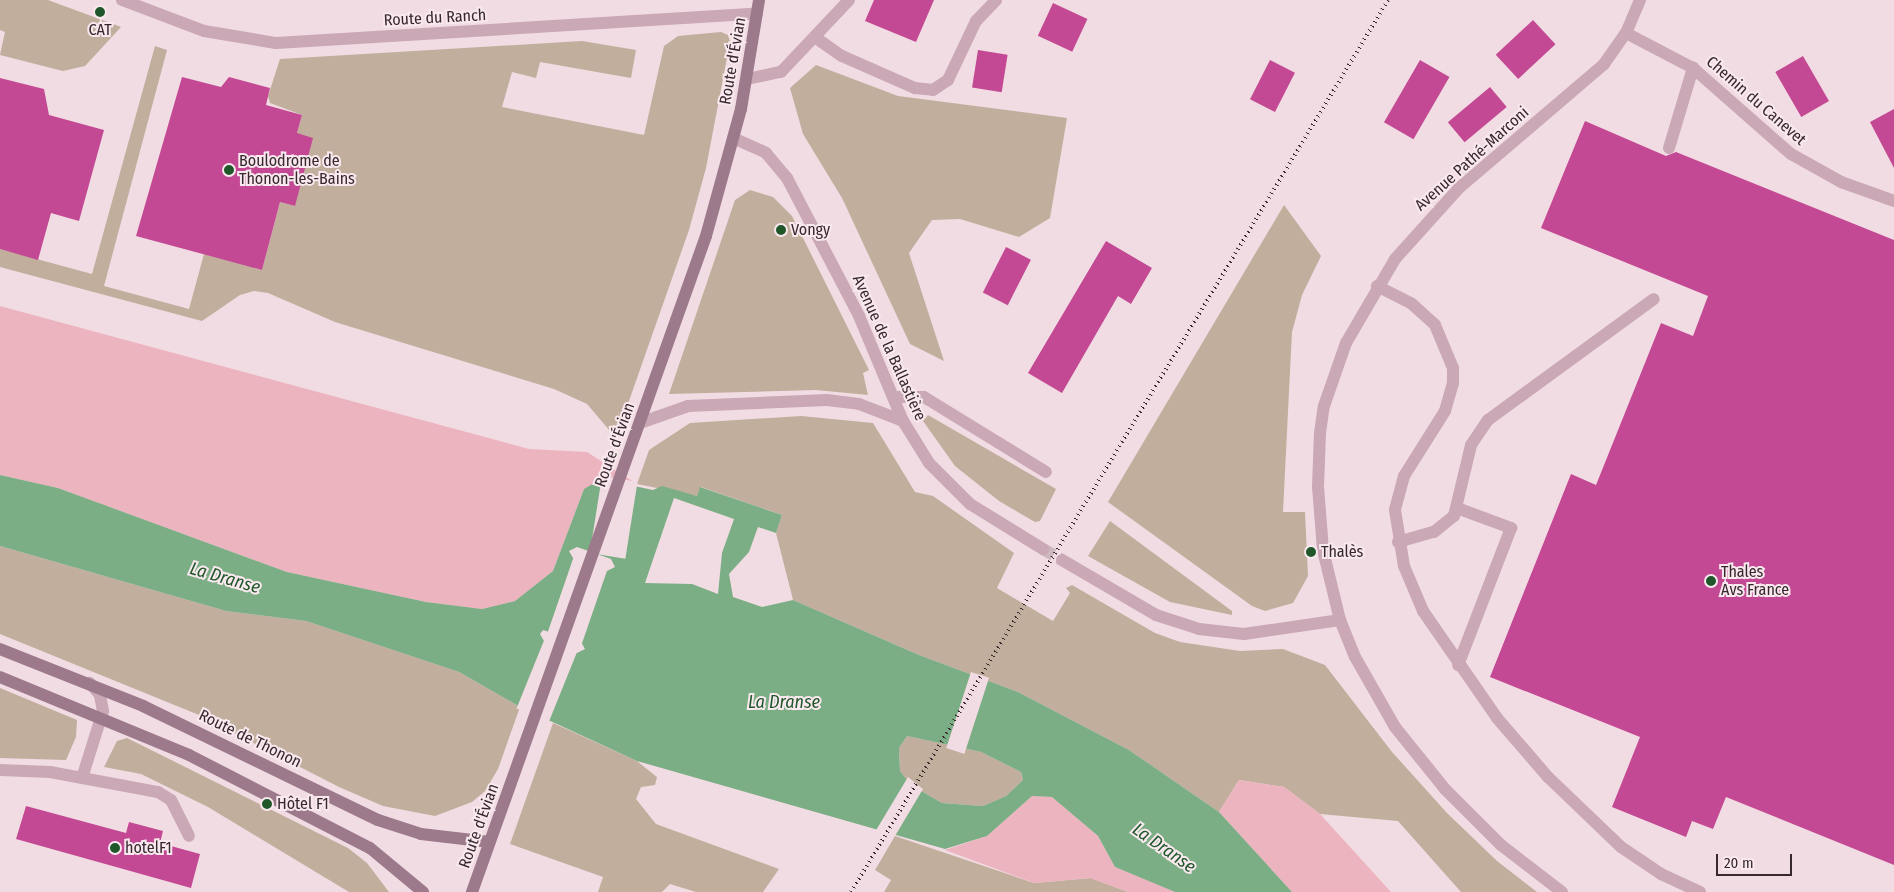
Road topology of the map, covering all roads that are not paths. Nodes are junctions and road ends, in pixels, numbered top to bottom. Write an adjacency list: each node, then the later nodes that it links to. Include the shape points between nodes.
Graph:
1 (122, 0): 6 (street, Route du Ranch, via 204,31 276,43)
2 (759, 0): 6 (main road, Route d'Évian)
3 (849, 0): 8 (street)
4 (996, 0): 8 (street, via 976,21 948,80 932,90 914,88 851,60)
5 (1640, 0): 7 (street, Avenue Pathé-Marconi)
6 (757, 14): 10 (main road, Route d'Évian)
7 (1626, 33): 9 (street, Chemin du Canevet); 14 (street, Avenue Pathé-Marconi, via 1589,78 1436,210)
8 (816, 38): 10 (street, via 781,72)
9 (1693, 68): 12 (street); 13 (street, Chemin du Canevet, via 1791,154 1841,182)
10 (747, 79): 11 (main road, Route d'Évian)
11 (733, 138): 16 (street, Avenue de la Ballastière, via 766,153 786,178 855,307); 18 (main road, Route d'Évian, via 706,236)
12 (1669, 148)
13 (1894, 201)
14 (1377, 286): 21 (street, via 1412,304 1435,325 1453,368 1453,383 1445,412 1414,457 1397,495); 24 (street, Avenue Pathé-Marconi, via 1334,374 1320,433 1319,514 1330,586)
15 (1654, 299): 20 (street, via 1488,420 1471,445)
16 (893, 397): 17 (street, Avenue de la Ballastière); 19 (street, via 914,395 929,400)
17 (903, 421): 18 (street, via 872,409 827,400 688,406); 22 (street, Avenue de la Ballastière, via 946,483 970,504)
18 (640, 423): 33 (main road, Route d'Évian)
19 (1046, 472)
20 (1457, 508): 21 (street, via 1442,528); 26 (street, via 1511,528)
21 (1398, 542): 26 (street, via 1419,603)
22 (1044, 549)
23 (1062, 560): 24 (street, via 1156,615 1199,629 1244,634)
24 (1340, 620): 36 (street, via 1374,692 1419,759 1501,845)
25 (0, 649): 28 (main road, Route de Thonon)
26 (1458, 665): 37 (street, via 1521,748 1575,805 1635,858)
27 (0, 677): 29 (main road)
28 (90, 683): 29 (street, via 103,702); 33 (main road, Route de Thonon, via 195,730 378,820 444,838)
29 (102, 718): 31 (street); 34 (main road, via 189,756 370,848)
30 (0, 770): 31 (street)
31 (82, 778): 32 (street, via 166,795)
32 (189, 836)
33 (490, 842): 35 (main road, Route d'Évian)
34 (423, 892)
35 (472, 892)
36 (1562, 892)
37 (1700, 892)

